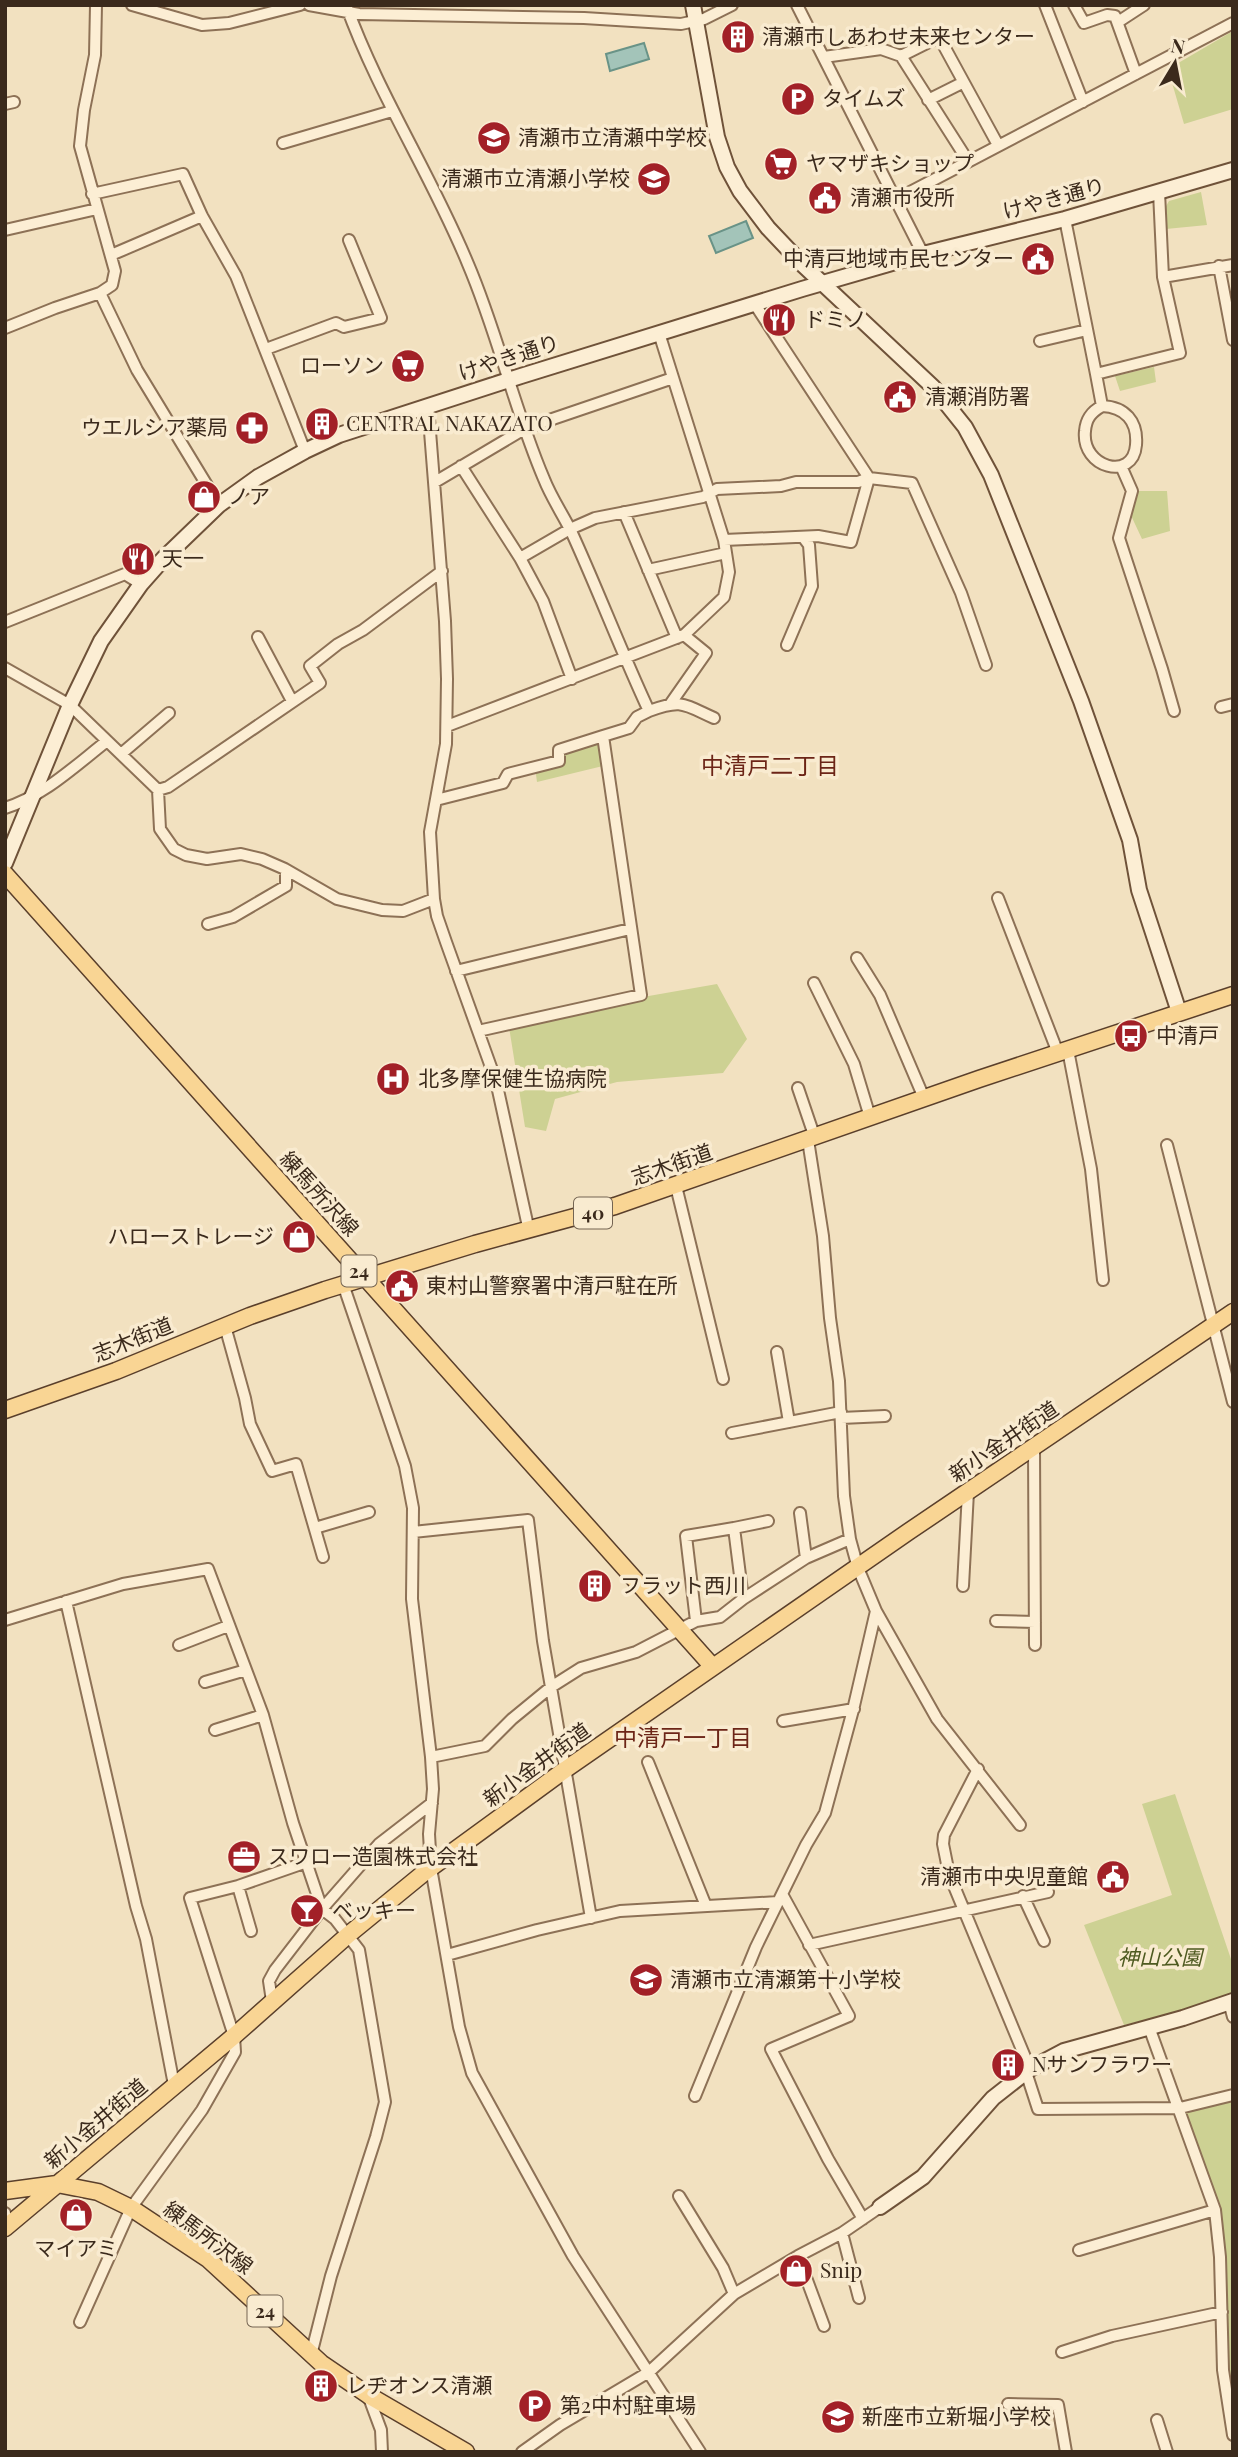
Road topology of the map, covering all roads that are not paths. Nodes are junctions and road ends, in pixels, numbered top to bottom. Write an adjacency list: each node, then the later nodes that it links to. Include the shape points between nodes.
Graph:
1 (96, 5): 27 (street, via 95,55 80,146)
2 (132, 5): 3 (street, via 202,25)
3 (300, 5)
4 (309, 5): 11 (street)
5 (693, 5): 12 (street)
6 (732, 5): 12 (street)
7 (797, 5): 15 (street)
8 (1045, 5): 20 (street)
9 (1074, 5): 13 (street, via 1084,23 1107,15)
10 (1144, 5): 13 (street)
11 (348, 9): 12 (street, via 681,24); 21 (street)
12 (696, 21): 39 (street, via 717,136 732,177 768,228)
13 (1118, 22): 17 (street)
14 (1233, 23): 17 (street)
15 (824, 57): 16 (street, via 881,49); 28 (street)
16 (901, 57): 18 (street, via 939,37); 19 (street)
17 (1136, 74): 20 (street)
18 (962, 83): 19 (street); 23 (street)
19 (928, 100): 24 (street)
20 (1083, 102): 23 (street)
21 (391, 111): 22 (street); 50 (street, via 434,188 469,265)
22 (283, 143)
23 (998, 145): 24 (street)
24 (968, 161): 28 (street)
25 (1233, 170): 26 (street, けやき通り)
26 (1159, 192): 31 (street, けやき通り); 38 (street)
27 (92, 194): 29 (street); 30 (street, via 183,174)
28 (895, 200): 34 (street)
29 (97, 209): 32 (street); 35 (street)
30 (202, 216): 35 (street); 47 (street, via 236,276)
31 (1065, 219): 34 (street, けやき通り); 43 (street)
32 (5, 230)
33 (349, 240): 47 (street, via 381,317 345,327 336,323)
34 (923, 254): 39 (street, けやき通り)
35 (111, 255): 40 (street, via 116,271 112,285)
36 (1233, 265): 37 (street)
37 (1219, 266): 38 (street); 45 (street)
38 (1163, 277): 48 (street, via 1180,353)
39 (824, 283): 41 (street, けやき通り); 104 (street, via 933,387 965,428 991,475 1081,701 1130,840 1139,890)
40 (100, 293): 42 (street); 60 (street, via 137,370)
41 (754, 303): 44 (street, けやき通り); 57 (street)
42 (5, 328)
43 (1087, 330): 46 (street); 48 (street)
44 (659, 333): 49 (street); 50 (street, けやき通り)
45 (1233, 340)
46 (1040, 341)
47 (266, 349): 54 (street)
48 (1096, 374): 52 (street)
49 (673, 378): 53 (street); 59 (street)
50 (507, 380): 51 (street, けやき通り); 53 (street)
51 (428, 406): 54 (street, けやき通り); 58 (street)
52 (1102, 406): 56 (street, via 1119,408 1133,423 1136,451); 56 (street, via 1086,422 1087,448 1093,459 1104,465)
53 (526, 428): 55 (street); 62 (street, via 544,480)
54 (304, 451): 60 (street, けやき通り)
55 (461, 466): 58 (street); 66 (street)
56 (1121, 466): 82 (street, via 1132,491 1119,538)
57 (869, 478): 59 (street); 63 (street, via 851,542); 75 (street, via 912,484 961,593)
58 (435, 482): 68 (street)
59 (710, 493): 61 (street); 64 (street)
60 (219, 505): 69 (street, けやき通り)
61 (624, 512): 62 (street); 67 (street)
62 (570, 529): 66 (street); 74 (street)
63 (803, 537): 64 (street); 73 (street, via 808,545 811,586)
64 (724, 540): 65 (street)
65 (726, 553): 67 (street); 71 (street, via 729,572 724,597)
66 (520, 558): 77 (street)
67 (648, 570): 71 (street)
68 (442, 571): 78 (street, via 310,666 320,683); 85 (street)
69 (141, 584): 70 (street, via 125,574); 80 (street, けやき通り, via 101,641)
70 (5, 622)
71 (680, 636): 74 (street); 79 (street, via 706,653)
72 (258, 637): 78 (street)
73 (787, 645)
74 (625, 659): 77 (street); 81 (street)
75 (986, 665)
76 (5, 668): 80 (street)
77 (572, 679): 85 (street)
78 (292, 701): 89 (street)
79 (671, 703): 81 (street); 84 (street)
80 (70, 705): 87 (street); 90 (street, けやき通り)
81 (649, 710): 86 (street, via 629,728)
82 (1174, 711)
83 (169, 713): 88 (street)
84 (714, 718)
85 (447, 726): 91 (street)
86 (603, 736): 91 (street, via 559,750 559,761 508,774 503,783); 99 (street)
87 (107, 741): 88 (street); 90 (street)
88 (121, 754): 89 (street)
89 (158, 790): 94 (street, via 160,829 174,849 207,859 241,854)
90 (33, 796): 92 (street); 93 (street, けやき通り)
91 (436, 800): 97 (street, via 430,832)
92 (5, 808)
93 (5, 863)
94 (286, 870): 97 (street, via 337,899 382,910 403,911); 98 (street, via 286,886 233,918)
95 (5, 874): 116 (main road, 練馬所沢線 / 24)
96 (998, 898): 108 (street)
97 (434, 900): 101 (street)
98 (208, 924)
99 (630, 929): 101 (street); 105 (street, via 641,995)
100 (857, 958): 106 (street)
101 (456, 971): 105 (street)
102 (814, 983): 111 (street, via 854,1064)
103 (1231, 1000): 104 (main road, 志木街道 / 40)
104 (1179, 1012): 108 (main road, 志木街道 / 40)
105 (478, 1031): 115 (street, via 496,1081)
106 (901, 1042): 107 (street); 110 (street)
107 (890, 1047)
108 (1063, 1051): 110 (main road, 志木街道 / 40); 117 (street, via 1091,1169)
109 (798, 1088): 112 (street)
110 (924, 1098): 111 (main road, 志木街道 / 40)
111 (870, 1117): 112 (main road, 志木街道 / 40)
112 (812, 1139): 114 (main road, 志木街道 / 40); 126 (street)
113 (1167, 1145): 121 (street)
114 (676, 1186): 115 (main road, 志木街道 / 40); 123 (street)
115 (529, 1231): 116 (main road, 志木街道 / 40)
116 (365, 1278): 118 (main road, 志木街道 / 40); 151 (main road, 練馬所沢線 / 24)
117 (1103, 1280)
118 (343, 1284): 120 (main road, 志木街道 / 40); 137 (street, via 405,1466)
119 (1233, 1312): 121 (main road, 新小金井街道)
120 (225, 1326): 125 (main road, 志木街道 / 40); 135 (street, via 250,1424 271,1471 296,1464)
121 (1213, 1326): 124 (street); 130 (main road, 新小金井街道)
122 (777, 1352): 128 (street)
123 (723, 1378)
124 (1233, 1402)
125 (5, 1410)
126 (841, 1415): 127 (street); 128 (street); 138 (street)
127 (885, 1416)
128 (789, 1422): 129 (street)
129 (732, 1433)
130 (1034, 1447): 131 (main road, 新小金井街道); 149 (street)
131 (968, 1492): 141 (main road, 新小金井街道); 142 (street)
132 (369, 1512): 135 (street)
133 (800, 1513): 140 (street)
134 (768, 1521): 136 (street)
135 (315, 1528): 139 (street)
136 (734, 1528): 143 (street); 147 (street, via 686,1536)
137 (413, 1532): 157 (street, via 528,1520); 162 (street, via 412,1599)
138 (850, 1539): 140 (street); 141 (street)
139 (323, 1557)
140 (806, 1558): 143 (street)
141 (858, 1568): 145 (street); 154 (main road, 新小金井街道)
142 (963, 1586)
143 (743, 1599): 147 (street, via 720,1617)
144 (66, 1601): 146 (street); 150 (street, via 123,1584 208,1569); 188 (street, via 146,1939)
145 (876, 1611): 158 (street); 165 (street, via 937,1720)
146 (5, 1620)
147 (696, 1621): 151 (street)
148 (996, 1622): 149 (street)
149 (1035, 1622): 153 (street)
150 (228, 1626): 152 (street); 155 (street)
151 (680, 1629): 154 (main road, 練馬所沢線 / 24); 157 (street, via 636,1652 581,1668)
152 (179, 1645)
153 (1035, 1645)
154 (713, 1667): 164 (main road, 新小金井街道)
155 (246, 1670): 156 (street); 159 (street)
156 (205, 1682)
157 (551, 1687): 162 (street, via 485,1746); 164 (street)
158 (854, 1709): 160 (street); 173 (street, via 825,1813)
159 (263, 1715): 161 (street); 168 (street)
160 (783, 1721)
161 (215, 1730)
162 (431, 1757): 166 (street)
163 (648, 1762): 174 (street)
164 (566, 1769): 169 (main road, 新小金井街道); 177 (street)
165 (978, 1769): 167 (street); 176 (street, via 943,1840 949,1874)
166 (432, 1803): 169 (street); 175 (street, via 379,1844)
167 (1020, 1825)
168 (306, 1862): 170 (street); 175 (street)
169 (430, 1868): 179 (main road, 新小金井街道); 182 (street)
170 (238, 1886): 178 (street); 186 (street, via 190,1898)
171 (1048, 1892): 172 (street)
172 (1023, 1896): 176 (street); 180 (street)
173 (780, 1898): 174 (street); 181 (street); 190 (street, via 755,1947)
174 (706, 1906): 177 (street, via 620,1911)
175 (322, 1909): 179 (street); 183 (street, via 269,1981)
176 (964, 1909): 181 (street); 187 (street)
177 (591, 1918): 182 (street)
178 (251, 1931)
179 (348, 1935): 183 (main road, 新小金井街道); 209 (street, via 359,1950 385,2102 331,2276)
180 (1044, 1941)
181 (809, 1945): 198 (street, via 849,2016 771,2049)
182 (447, 1955): 210 (street, via 472,2073 573,2256)
183 (272, 2001): 186 (main road, 新小金井街道)
184 (1232, 2006): 185 (street)
185 (1149, 2028): 187 (street, via 1064,2051); 191 (street)
186 (234, 2036): 188 (main road, 新小金井街道); 196 (street, via 235,2052 202,2110)
187 (1028, 2070): 191 (street, via 1038,2109); 195 (street, via 993,2098 923,2177)
188 (174, 2085): 192 (main road, 新小金井街道)
189 (1233, 2095): 191 (street)
190 (695, 2096)
191 (1180, 2108): 197 (street)
192 (57, 2184): 193 (main road, 練馬所沢線 / 24); 196 (main road, 練馬所沢線 / 24, via 98,2193); 199 (main road, 新小金井街道)
193 (5, 2191)
194 (679, 2196): 203 (street)
195 (880, 2207): 198 (street)
196 (131, 2208): 206 (street); 209 (main road, 練馬所沢線 / 24, via 208,2259)
197 (1215, 2210): 201 (street); 205 (street)
198 (863, 2218): 200 (street)
199 (5, 2228)
200 (842, 2234): 202 (street); 204 (street)
201 (1079, 2250)
202 (798, 2256): 203 (street); 207 (street)
203 (734, 2294): 210 (street)
204 (859, 2298)
205 (1222, 2312): 208 (street); 214 (street, via 1223,2370)
206 (80, 2322)
207 (824, 2326)
208 (1062, 2352)
209 (312, 2355): 211 (main road, 練馬所沢線 / 24)
210 (649, 2372): 217 (street); 218 (street)
211 (369, 2395): 215 (street, via 381,2430); 216 (main road, 練馬所沢線 / 24)
212 (1008, 2404): 219 (street, via 1058,2405)
213 (1157, 2420): 220 (street)
214 (1233, 2435)
215 (382, 2452)
216 (466, 2452)
217 (522, 2452)
218 (700, 2452)
219 (1066, 2452)
220 (1167, 2452)

